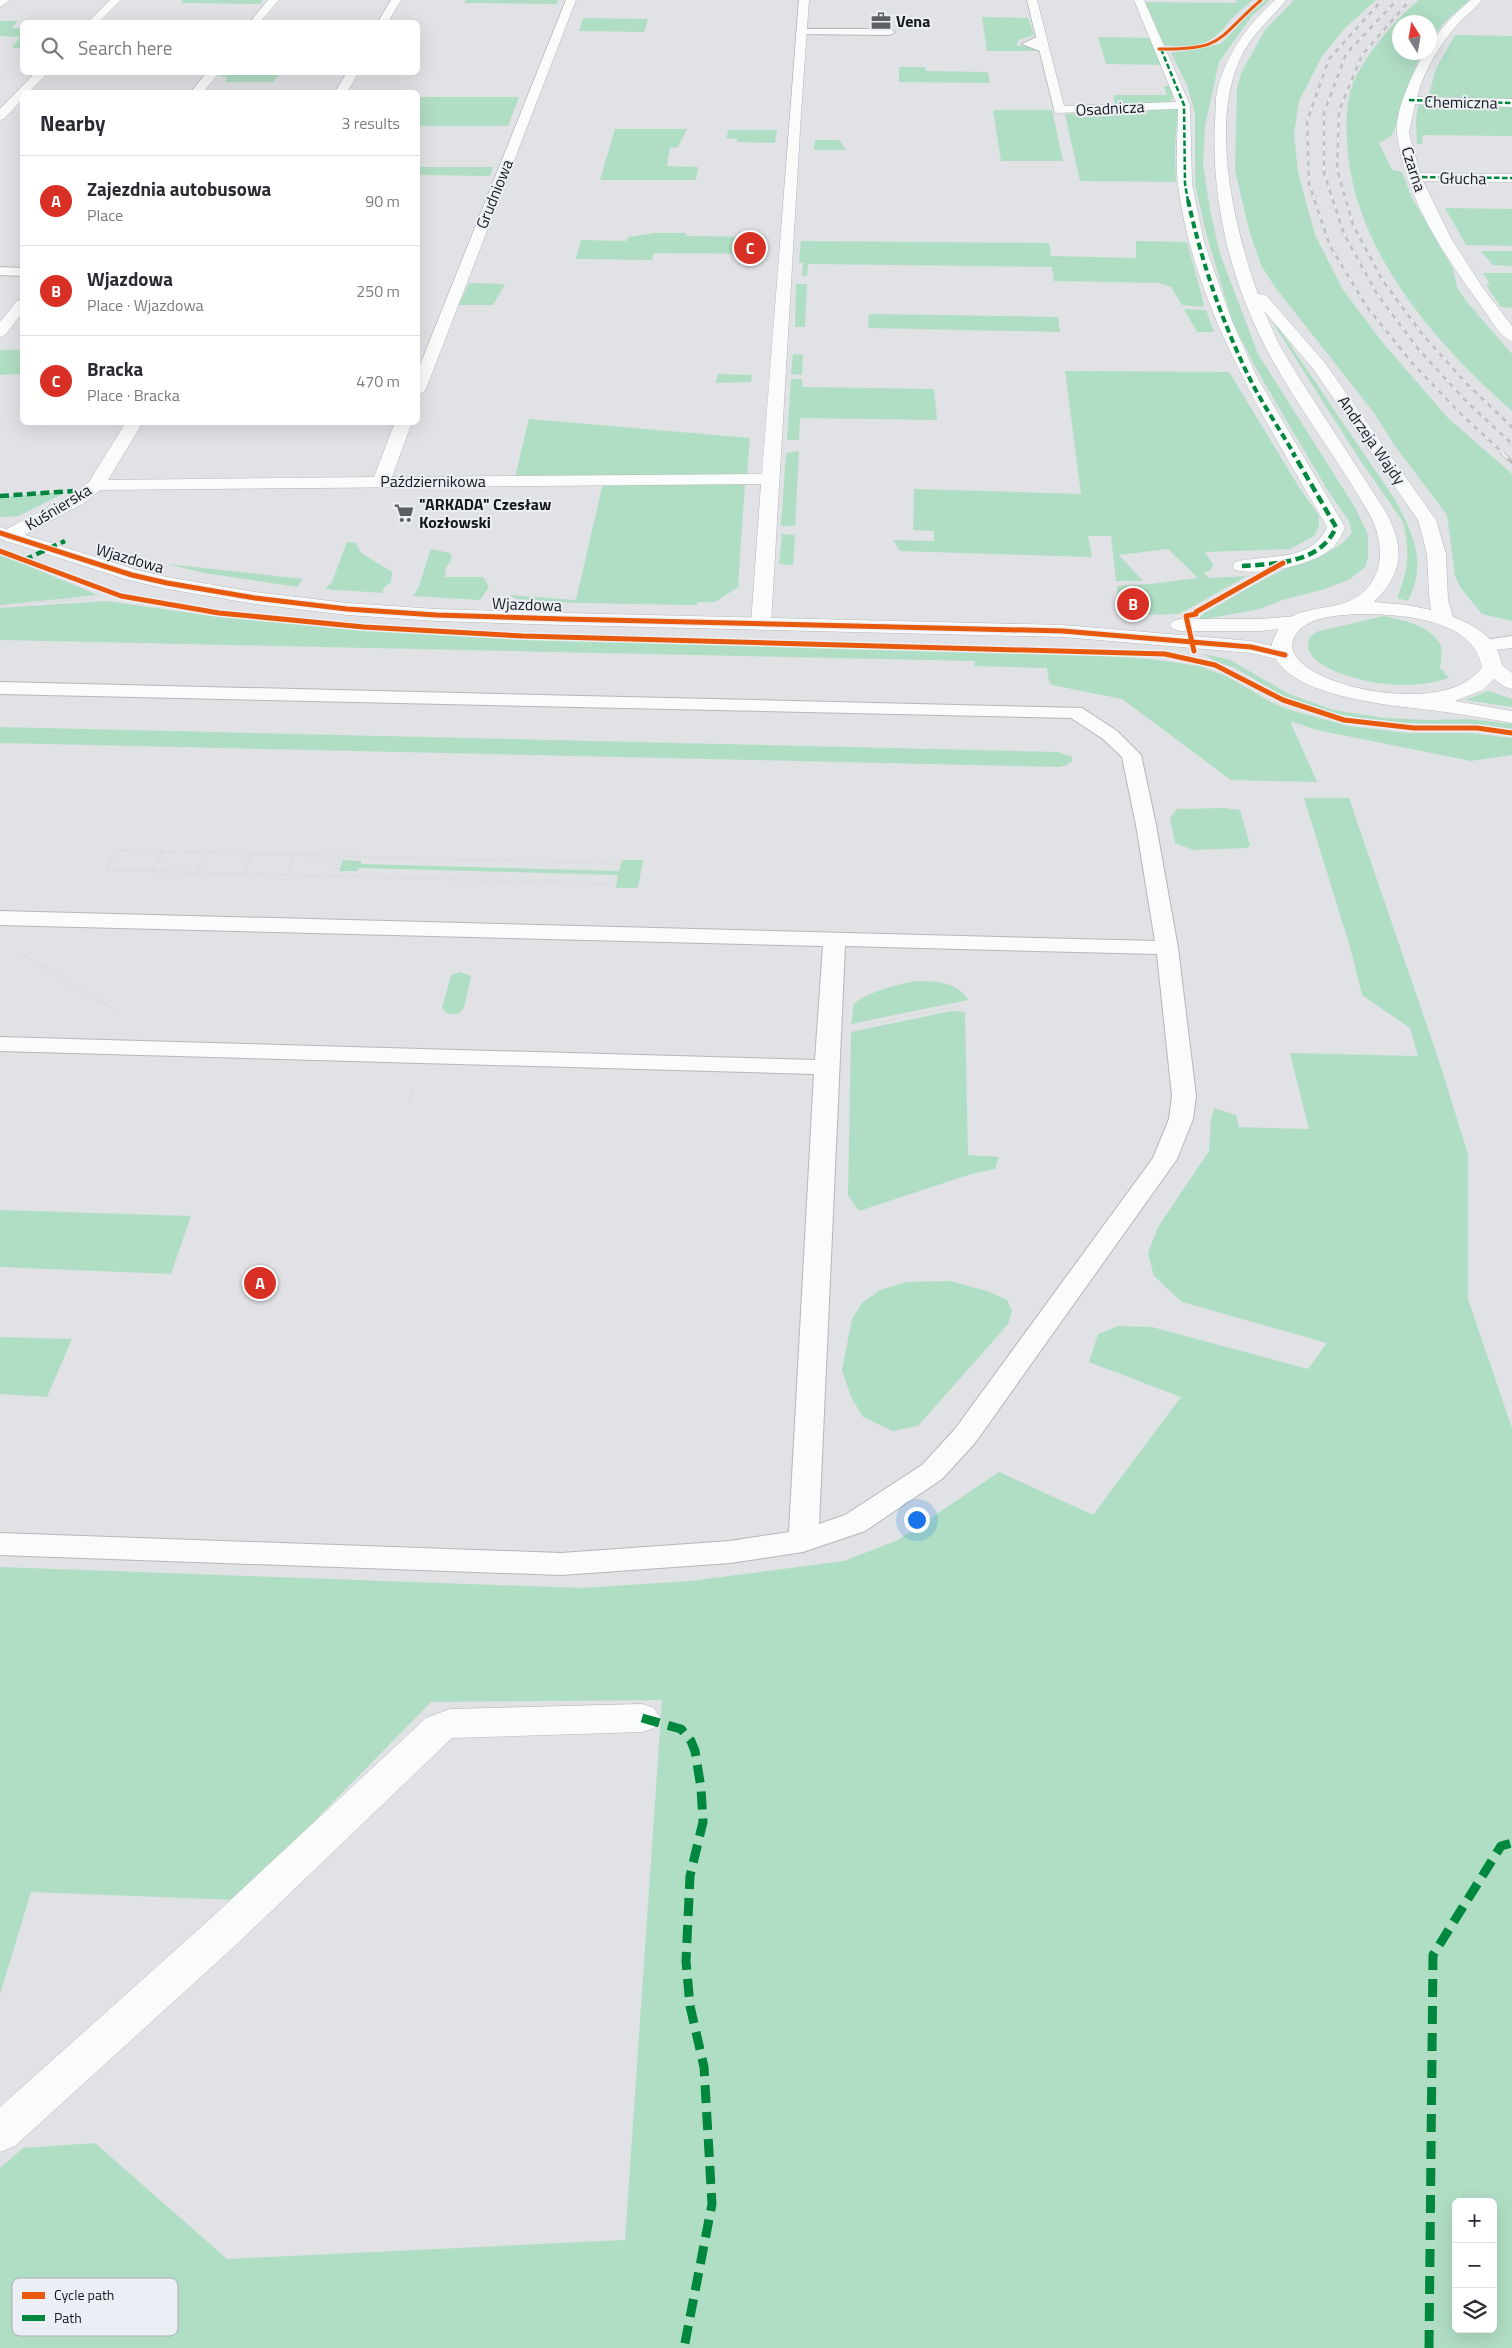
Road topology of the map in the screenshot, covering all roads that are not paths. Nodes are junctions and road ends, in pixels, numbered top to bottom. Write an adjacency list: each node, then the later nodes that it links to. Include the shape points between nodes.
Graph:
1 (4, 0): 11 (street)
2 (116, 0): 12 (street)
3 (274, 0): 13 (street)
4 (396, 0): 14 (street)
5 (571, 0): 36 (street, Grudniowa)
6 (804, 0): 15 (street)
7 (1032, 0): 26 (street, Osadnicza, via 1059,110)
8 (1139, 0): 26 (street)
9 (1280, 0): 32 (street, Andrzeja Wajdy, via 1255,25 1235,57 1222,92 1219,129 1223,184)
10 (1477, 0): 24 (street, Czarna, via 1442,36 1423,64)
11 (0, 4)
12 (96, 20)
13 (257, 20)
14 (384, 20)
15 (804, 32): 16 (lane); 39 (street, via 795,113)
16 (890, 32)
17 (40, 75): 20 (street)
18 (211, 75): 21 (street)
19 (351, 75): 22 (street)
20 (26, 90)
21 (199, 90)
22 (342, 90)
23 (20, 96): 27 (street)
24 (1409, 100): 25 (street, Chemiczna); 28 (street, Czarna, via 1403,131)
25 (1512, 103)
26 (1184, 105): 43 (street, via 1185,184 1197,242 1224,321 1249,377 1336,527 1326,546 1309,555 1283,563)
27 (0, 116)
28 (1414, 177): 29 (street, Głucha); 35 (street, Czarna, via 1432,218 1475,288)
29 (1512, 178)
30 (0, 271): 31 (lane)
31 (20, 272)
32 (1247, 283): 44 (street, Andrzeja Wajdy, via 1261,323 1290,376 1373,506 1390,542 1391,555 1384,579 1355,606); 45 (street, Andrzeja Wajdy, via 1319,366 1427,520 1438,566 1439,608)
33 (20, 307): 34 (street)
34 (0, 332)
35 (1512, 336)
36 (420, 384)
37 (133, 425): 41 (street, Kuśnierska)
38 (403, 425): 40 (street)
39 (770, 479): 40 (street, Październikowa); 47 (street)
40 (381, 482): 41 (street, Październikowa)
41 (96, 485): 42 (street, Kuśnierska, via 78,498)
42 (4, 534): 47 (street, Wjazdowa, via 132,575 305,604 436,615)
43 (1242, 566)
44 (1348, 608): 45 (street, Andrzeja Wajdy, via 1388,608); 46 (street, Andrzeja Wajdy, via 1312,615)
45 (1445, 620): 50 (street, Andrzeja Wajdy)
46 (1298, 622): 48 (street, Wjazdowa, via 1160,624); 51 (street, via 1285,634 1282,648)
47 (761, 624): 48 (street, Wjazdowa)
48 (1063, 631): 51 (street, Wjazdowa, via 1251,647)
49 (1512, 642): 50 (street)
50 (1485, 645): 52 (street)
51 (1285, 655): 55 (street, via 1293,666 1326,685 1357,694)
52 (1492, 667): 53 (street); 55 (street, via 1481,682 1466,690 1447,696)
53 (1512, 683)
54 (0, 688): 59 (lane, via 1075,712 1110,735 1131,755)
55 (1399, 700): 56 (street)
56 (1512, 717)
57 (0, 918): 58 (lane)
58 (834, 940): 59 (lane); 61 (lane)
59 (1167, 948): 62 (lane, via 1184,1096 1181,1119 1165,1159 965,1436 932,1472 855,1523)
60 (0, 1044): 61 (lane)
61 (826, 1067): 62 (lane)
62 (803, 1541): 63 (lane, via 730,1552 561,1564)
63 (0, 1544)
64 (642, 1718): 65 (street, via 450,1723 439,1728 223,1932)
65 (0, 2133)

